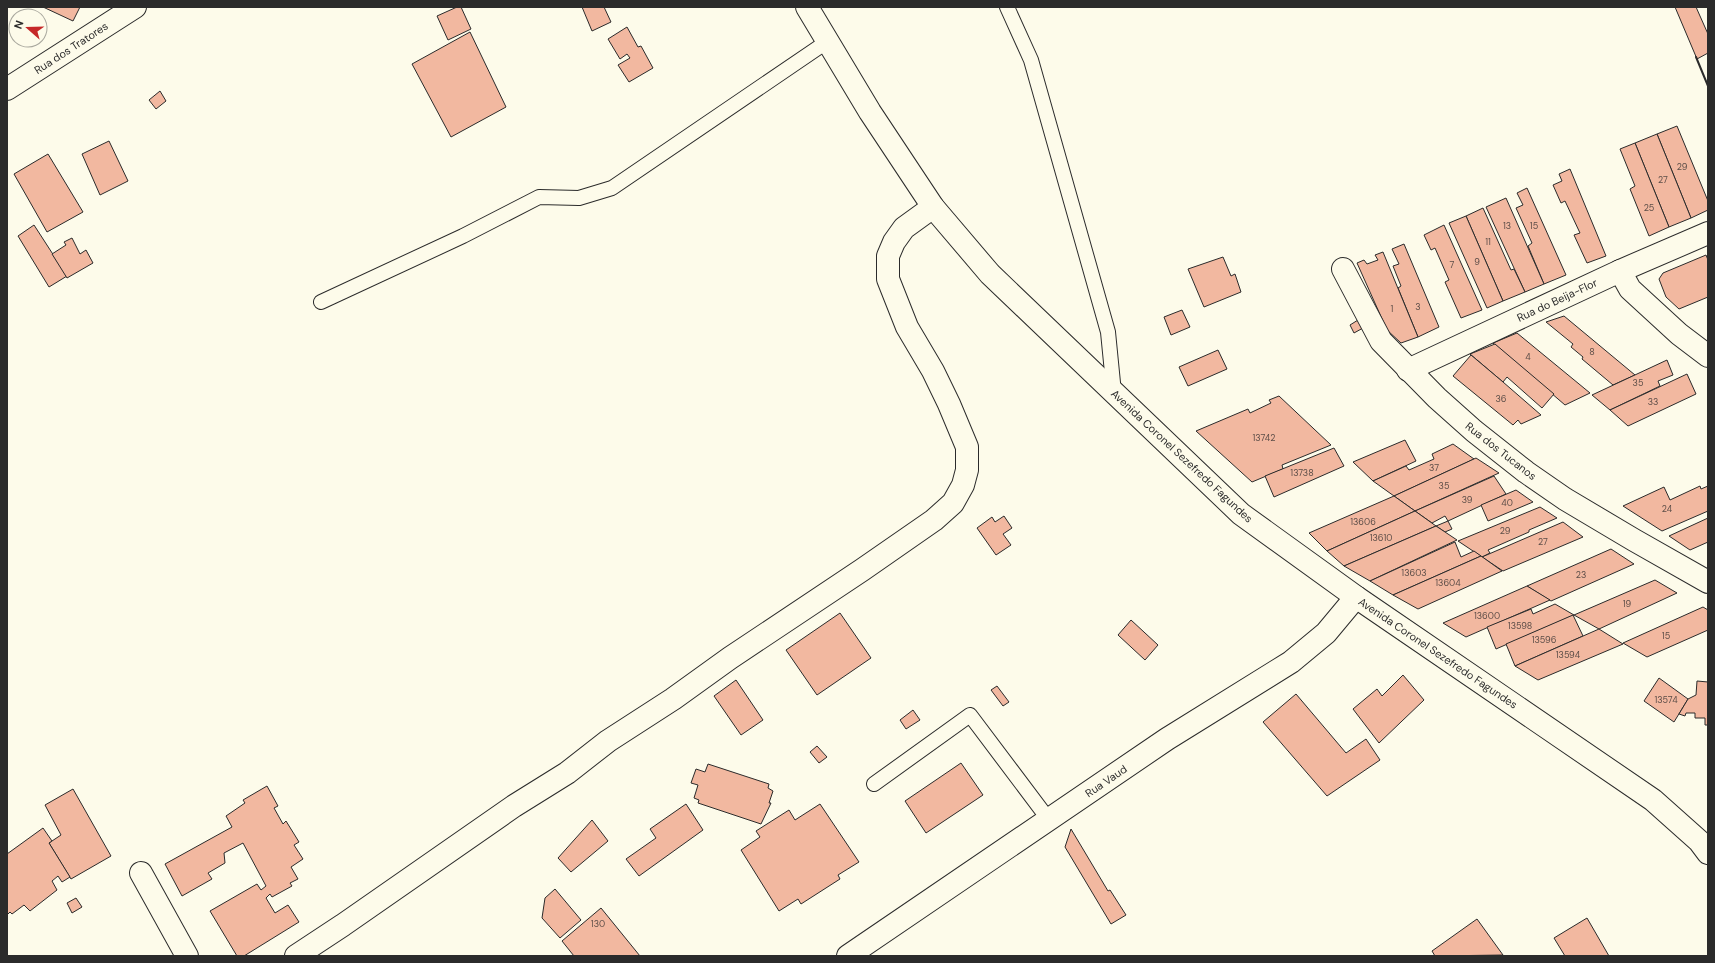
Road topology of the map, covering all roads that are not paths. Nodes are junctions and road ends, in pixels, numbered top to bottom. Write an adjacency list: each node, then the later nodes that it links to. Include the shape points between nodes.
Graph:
1 (135, 7): 5 (street, Rua dos Tratores)
2 (807, 7): 4 (street, Avenida Coronel Sezefredo Fagundes)
3 (1007, 7): 13 (lane, via 1031,60 1108,332)
4 (828, 41): 6 (street, Avenida Coronel Sezefredo Fagundes, via 870,112); 10 (lane, via 612,188 579,198 539,197 463,236)
5 (7, 89)
6 (933, 207): 13 (street, Avenida Coronel Sezefredo Fagundes, via 990,274); 21 (street, via 904,228 894,242 888,256 888,279 907,327 933,371 967,447 967,470 963,485 953,504 862,570 608,741 567,773 514,806)
7 (1708, 233): 9 (street, Rua do Beija-Flor)
8 (1343, 269): 12 (street, Rua dos Tucanos, via 1381,341)
9 (1620, 271): 11 (street, via 1630,289 1679,334); 12 (street, Rua do Beija-Flor)
10 (321, 302)
11 (1708, 356)
12 (1408, 370): 14 (street, Rua dos Tucanos, via 1474,431 1526,472 1565,499)
13 (1114, 393): 15 (street, Avenida Coronel Sezefredo Fagundes, via 1241,514)
14 (1708, 582)
15 (1356, 597): 17 (street, Rua Vaud, via 1326,633 1291,662 1167,740); 18 (street, Avenida Coronel Sezefredo Fagundes, via 1654,800)
16 (874, 784): 17 (lane, via 970,714)
17 (1049, 820): 22 (street, Rua Vaud)
18 (1705, 844)
19 (141, 873): 20 (street)
20 (186, 956)
21 (296, 956)
22 (848, 956)

